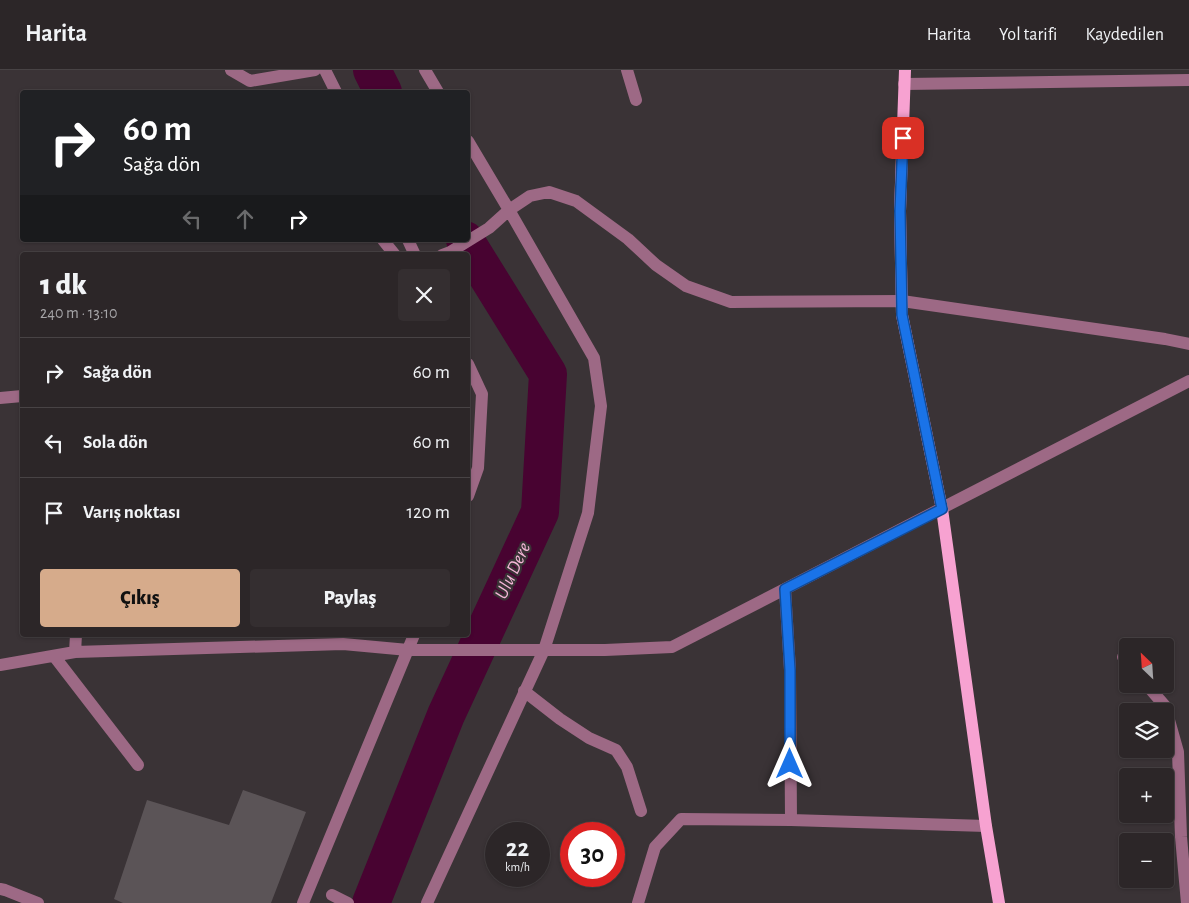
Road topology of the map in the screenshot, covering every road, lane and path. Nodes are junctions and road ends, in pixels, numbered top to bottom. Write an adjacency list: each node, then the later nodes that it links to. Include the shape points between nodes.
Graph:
1 (231, 70): 9 (street)
2 (315, 70): 9 (street)
3 (325, 70): 10 (street)
4 (627, 70): 12 (street)
5 (905, 70): 8 (main road)
6 (427, 71): 11 (street)
7 (1189, 80): 8 (street)
8 (904, 84): 20 (main road, via 900,211)
9 (252, 87)
10 (335, 90)
11 (437, 90)
12 (636, 100)
13 (470, 144): 14 (street)
14 (509, 210): 15 (street); 20 (street, via 530,196 548,192 576,201 628,238 656,266 686,286 731,302); 32 (street, via 594,358 601,406 588,512)
15 (470, 239)
16 (385, 242): 18 (street)
17 (465, 242): 19 (street)
18 (393, 252)
19 (448, 252)
20 (902, 301): 21 (street); 27 (main road, via 902,315)
21 (1189, 344)
22 (470, 368): 26 (street, via 482,394 478,468)
23 (1189, 381): 27 (street)
24 (20, 396): 25 (street)
25 (0, 398)
26 (470, 490)
27 (942, 509): 28 (street); 41 (main road)
28 (785, 589): 32 (street, via 672,647); 40 (street, via 790,670)
29 (76, 637): 33 (street)
30 (413, 637): 31 (street)
31 (408, 650): 32 (street); 33 (street, via 343,644); 45 (street)
32 (544, 650): 36 (street)
33 (75, 652): 34 (street)
34 (54, 656): 35 (street); 38 (street)
35 (0, 665)
36 (524, 691): 39 (street, via 589,738 616,750 627,767); 47 (street)
37 (1154, 693): 50 (street, via 1165,706 1178,752)
38 (138, 765)
39 (641, 811)
40 (791, 820): 41 (street); 48 (street, via 681,819 654,848)
41 (986, 826): 49 (main road)
42 (0, 889): 44 (street)
43 (332, 895): 46 (street)
44 (38, 903)
45 (303, 903)
46 (348, 903)
47 (427, 903)
48 (638, 903)
49 (999, 903)
50 (1187, 903)

